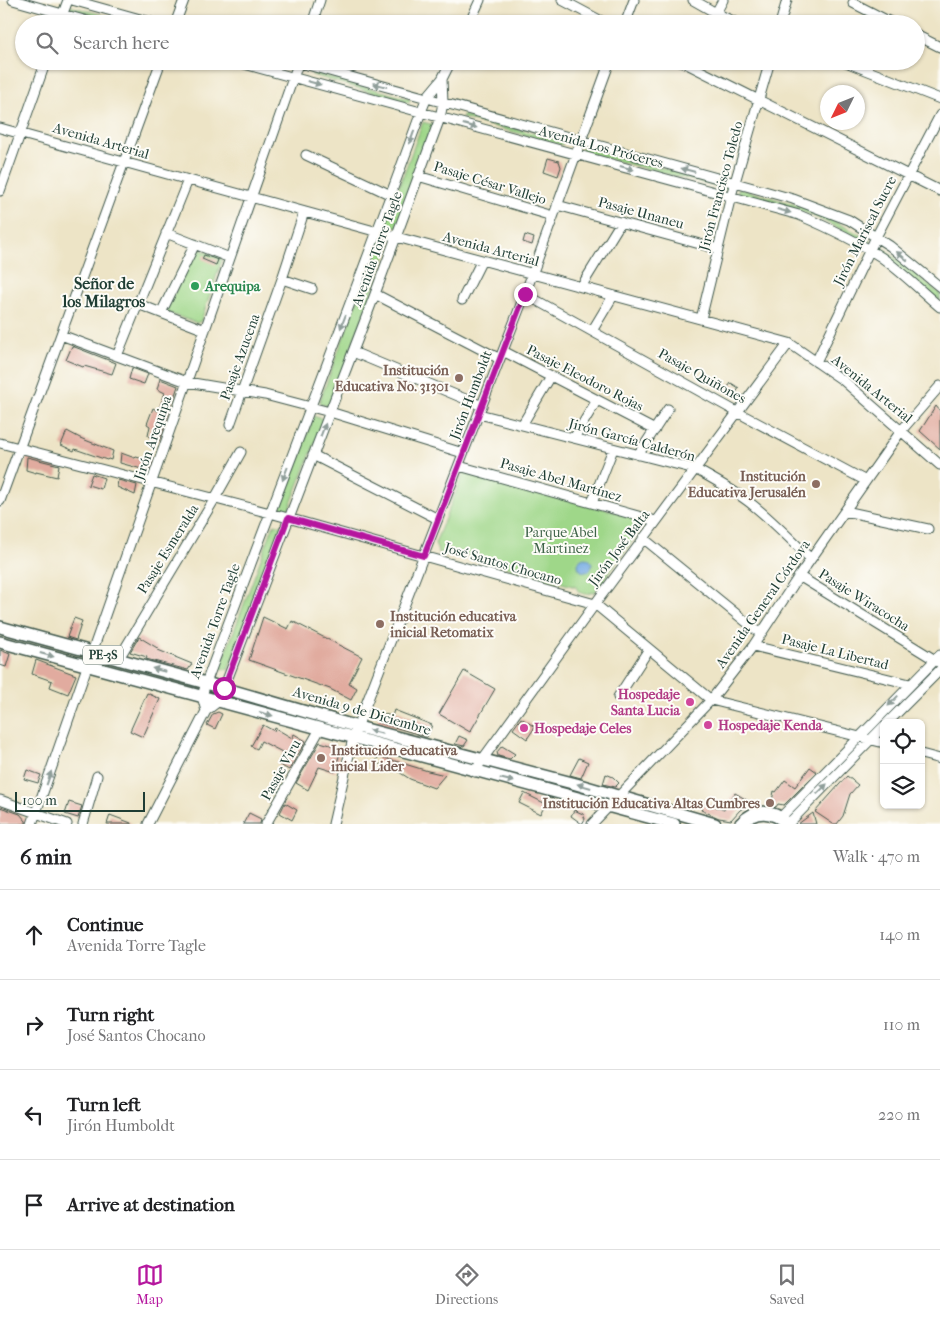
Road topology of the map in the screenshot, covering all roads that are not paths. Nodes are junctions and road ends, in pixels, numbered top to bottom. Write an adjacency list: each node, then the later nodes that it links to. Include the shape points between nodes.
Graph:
1 (13, 0): 14 (street)
2 (68, 0): 14 (street)
3 (72, 0): 16 (street)
4 (184, 0): 17 (street)
5 (320, 0): 18 (street)
6 (480, 0): 19 (street)
7 (562, 0): 20 (street)
8 (634, 0): 21 (street)
9 (693, 0): 13 (street)
10 (723, 0): 13 (street)
11 (787, 0): 23 (street)
12 (853, 3): 24 (street)
13 (716, 13): 22 (street)
14 (63, 14): 15 (street)
15 (66, 15)
16 (126, 15)
17 (178, 15)
18 (315, 15)
19 (473, 15)
20 (590, 15)
21 (628, 15)
22 (720, 15)
23 (783, 15)
24 (876, 15)
25 (925, 40): 26 (street)
26 (940, 48)
27 (43, 70): 47 (street)
28 (158, 70): 51 (street)
29 (266, 70): 37 (street, Avenida Los Próceres)
30 (294, 70): 37 (street, Jirón Arequipa)
31 (326, 70): 39 (street, Avenida Los Próceres, one-way to 31)
32 (446, 70): 38 (street, Avenida Torre Tagle)
33 (607, 70): 48 (street, Jirón Humboldt)
34 (699, 70): 41 (street)
35 (768, 70): 41 (street, Jirón Francisco Toledo)
36 (866, 70): 40 (street)
37 (292, 77): 43 (street, Avenida Los Próceres, one-way to 43); 60 (street, Jirón Arequipa)
38 (442, 79): 39 (street, Avenida Torre Tagle); 42 (street, Avenida Torre Tagle)
39 (426, 97): 42 (street, Avenida Los Próceres); 43 (street, Avenida Torre Tagle)
40 (940, 99)
41 (760, 101): 52 (street); 55 (street, Jirón Francisco Toledo)
42 (443, 103): 45 (street, Avenida Torre Tagle); 48 (street, Avenida Los Próceres)
43 (421, 112): 45 (street, Avenida Los Próceres); 58 (street, Avenida Torre Tagle, one-way to 58)
44 (940, 115): 52 (street, Jirón Mariscal Sucre)
45 (440, 118): 49 (street, Avenida Los Próceres, one-way to 49); 53 (street, Avenida Torre Tagle)
46 (0, 128): 47 (street, Avenida Arterial)
47 (20, 133): 51 (street, Avenida Arterial); 56 (street)
48 (580, 141): 49 (street, Jirón Humboldt); 55 (street, Avenida Los Próceres, one-way to 48)
49 (575, 154): 59 (street, Avenida Los Próceres, one-way to 59); 61 (street, Jirón Humboldt)
50 (306, 155): 58 (street)
51 (124, 162): 54 (street, Avenida Arterial); 89 (street)
52 (908, 175): 57 (street); 68 (street, Jirón Mariscal Sucre)
53 (418, 176): 63 (street, Pasaje César Vallejo); 67 (street, Avenida Torre Tagle)
54 (188, 180): 60 (street, Avenida Arterial); 66 (street)
55 (735, 183): 59 (street, Jirón Francisco Toledo); 68 (street, Avenida Los Próceres, via 841,217)
56 (0, 191)
57 (940, 191)
58 (391, 195): 65 (street, Avenida Torre Tagle)
59 (731, 196): 70 (street, Jirón Francisco Toledo); 71 (street, Avenida Los Próceres, one-way to 71, via 799,215)
60 (251, 197): 62 (street, Avenida Arterial); 72 (street, Jirón Arequipa)
61 (557, 205): 63 (street, Jirón Humboldt); 64 (street, Pasaje Unaneu)
62 (304, 212): 65 (street, Avenida Arterial); 75 (street, Pasaje Azucena)
63 (553, 216): 74 (street, Jirón Humboldt)
64 (621, 222): 70 (street, Pasaje Unaneu); 76 (street)
65 (378, 232): 67 (street, Avenida Arterial); 100 (street, Avenida Torre Tagle, one-way to 100)
66 (166, 233): 69 (street); 83 (street)
67 (395, 237): 73 (street, Avenida Arterial); 79 (street, Avenida Torre Tagle)
68 (876, 237): 71 (street, Jirón Mariscal Sucre); 77 (street, Avenida Los Próceres, one-way to 68)
69 (195, 244): 72 (street); 85 (street)
70 (718, 249): 86 (street, Jirón Francisco Toledo)
71 (870, 250): 84 (street, Avenida Los Próceres); 94 (street, Jirón Mariscal Sucre)
72 (230, 258): 87 (street, Jirón Arequipa)
73 (482, 260): 74 (street, Avenida Arterial); 82 (street)
74 (532, 274): 76 (street, Avenida Arterial); 80 (street, Jirón Humboldt)
75 (282, 279): 78 (street); 98 (street, Pasaje Azucena)
76 (581, 287): 81 (street, Avenida Arterial)
77 (940, 287)
78 (312, 289)
79 (375, 294): 91 (street, Avenida Torre Tagle); 92 (street, Pasaje Eleodoro Rojas)
80 (525, 294): 88 (street, Pasaje Quiñones); 92 (street, Jirón Humboldt)
81 (613, 296): 86 (street, Avenida Arterial); 88 (street)
82 (462, 300)
83 (138, 304): 85 (street); 93 (street)
84 (940, 307)
85 (161, 313): 87 (street)
86 (700, 320): 90 (street, Avenida Arterial)
87 (204, 330): 96 (street, Jirón Arequipa)
88 (592, 331): 104 (street, Pasaje Quiñones)
89 (61, 335): 93 (street); 111 (street)
90 (788, 343): 94 (street, Avenida Arterial); 104 (street, Jirón José Balta)
91 (353, 352): 102 (street, Jirón García Calderón); 103 (street, Avenida Torre Tagle)
92 (501, 355): 95 (street, Pasaje Eleodoro Rojas); 102 (street, Jirón Humboldt)
93 (117, 356): 96 (street)
94 (816, 362): 108 (street, Avenida Arterial, via 844,380)
95 (551, 376): 99 (street, Pasaje Eleodoro Rojas); 106 (street)
96 (187, 382): 98 (street); 121 (street, Jirón Arequipa)
97 (940, 386): 108 (street, Avenida General Córdova)
98 (242, 391): 100 (street); 105 (street, Pasaje Azucena)
99 (597, 400): 107 (street, Pasaje Eleodoro Rojas); 109 (street)
100 (310, 406): 103 (street); 126 (street, Avenida Torre Tagle, one-way to 126)
101 (668, 409): 107 (street)
102 (480, 410): 106 (street, Jirón García Calderón); 114 (street, Jirón Humboldt)
103 (330, 412): 114 (street); 115 (street, Avenida Torre Tagle, one-way to 103)
104 (737, 412): 119 (street, Jirón José Balta); 120 (street, Pasaje Quiñones)
105 (230, 425)
106 (522, 425): 109 (street, Jirón García Calderón)
107 (655, 430): 116 (street)
108 (902, 431): 117 (street, Avenida Arterial); 120 (street, Avenida General Córdova)
109 (574, 438): 112 (street, Jirón García Calderón)
110 (0, 443): 111 (street, José Santos Chocano)
111 (20, 448): 121 (street, José Santos Chocano); 122 (street)
112 (614, 449): 116 (street, Jirón García Calderón); 124 (street)
113 (241, 452): 123 (street, Pasaje Esmeralda)
114 (463, 453): 118 (street, Jirón Humboldt)
115 (313, 455): 127 (street, Avenida Torre Tagle); 128 (street)
116 (638, 455): 119 (street, Jirón García Calderón)
117 (940, 465)
118 (459, 466): 124 (street, Pasaje Abel Martínez); 128 (street, Jirón Humboldt)
119 (695, 469): 129 (street, Jirón José Balta); 133 (street, Jirón García Calderón, via 753,505)
120 (866, 481): 125 (street, Avenida General Córdova)
121 (152, 482): 123 (street, José Santos Chocano); 141 (street, Jirón Arequipa)
122 (0, 500)
123 (214, 500): 126 (street, José Santos Chocano); 143 (street, Pasaje Esmeralda)
124 (592, 503): 129 (street, Pasaje Abel Martínez)
125 (845, 511): 130 (street); 133 (street, Avenida General Córdova)
126 (270, 513): 127 (street, José Santos Chocano); 146 (street, Avenida Torre Tagle)
127 (288, 518): 132 (street, José Santos Chocano); 148 (street, Avenida Torre Tagle)
128 (438, 519): 132 (street, Jirón Humboldt)
129 (656, 521): 131 (street, Jirón José Balta)
130 (928, 529)
131 (643, 538): 135 (street, Jirón José Balta); 137 (street)
132 (424, 556): 135 (street, José Santos Chocano); 155 (street, Jirón Humboldt)
133 (810, 559): 134 (street, Avenida General Córdova)
134 (799, 576): 137 (street, Avenida General Córdova); 142 (street, Pasaje Wiracocha)
135 (595, 604): 140 (street, José Santos Chocano); 164 (street, Jirón José Balta)
136 (0, 627): 141 (main road, Avenida 9 de Diciembre / PE-3S)
137 (761, 634): 139 (street, Avenida General Córdova)
138 (0, 642): 144 (main road, Avenida 9 de Diciembre / PE-3S, one-way to 144)
139 (753, 646): 147 (street, Pasaje La Libertad); 151 (street, Avenida General Córdova)
140 (649, 649): 150 (street); 151 (street, José Santos Chocano)
141 (93, 653): 143 (main road, Avenida 9 de Diciembre / PE-3S); 144 (street, Jirón Arequipa)
142 (938, 659): 147 (street)
143 (118, 660): 146 (main road, Avenida 9 de Diciembre / PE-3S, one-way to 143)
144 (88, 666): 149 (main road, Avenida 9 de Diciembre / PE-3S); 170 (street, Jirón Arequipa, one-way to 144)
145 (940, 670): 154 (street)
146 (206, 683): 148 (main road, Avenida 9 de Diciembre / PE-3S); 149 (street, Avenida Torre Tagle)
147 (910, 684): 158 (street, one-way to 158)
148 (224, 688): 152 (street, Avenida Torre Tagle); 155 (main road, Avenida 9 de Diciembre / PE-3S)
149 (202, 696): 152 (main road, Avenida 9 de Diciembre / PE-3S); 153 (street, Avenida Torre Tagle)
150 (618, 697)
151 (711, 700): 158 (street, José Santos Chocano); 167 (street, Avenida General Córdova)
152 (219, 701): 153 (street); 156 (main road, Avenida 9 de Diciembre / PE-3S, one-way to 156)
153 (206, 711): 175 (street)
154 (891, 719)
155 (358, 727): 159 (street, Jirón Humboldt); 164 (main road, Avenida 9 de Diciembre / PE-3S, one-way to 155)
156 (320, 729): 159 (main road, Avenida 9 de Diciembre / PE-3S); 176 (street, Pasaje Viru)
157 (880, 730): 160 (street)
158 (858, 737): 160 (street, José Santos Chocano); 171 (street)
159 (353, 738): 165 (main road, Avenida 9 de Diciembre / PE-3S); 177 (street, Jirón Humboldt)
160 (871, 740): 161 (street, José Santos Chocano); 171 (street, one-way to 160)
161 (880, 742)
162 (925, 755): 163 (street)
163 (940, 759)
164 (482, 760): 165 (street, Jirón José Balta); 167 (main road, Avenida 9 de Diciembre / PE-3S, one-way to 164)
165 (476, 772): 169 (main road, Avenida 9 de Diciembre / PE-3S, one-way to 169)
166 (97, 776): 174 (street)
167 (619, 796): 169 (street, Avenida General Córdova); 180 (main road, Avenida 9 de Diciembre / PE-3S)
168 (0, 800): 170 (street)
169 (610, 806): 178 (street, Avenida General Córdova); 179 (main road, Avenida 9 de Diciembre / PE-3S)
170 (36, 814): 172 (street, Jirón Arequipa); 173 (street)
171 (786, 822): 181 (highway, via 773,813 764,812 748,817)
172 (32, 824)
173 (67, 824)
174 (83, 824)
175 (148, 824)
176 (266, 824)
177 (333, 824)
178 (592, 824)
179 (674, 824)
180 (715, 824)
181 (741, 824)

